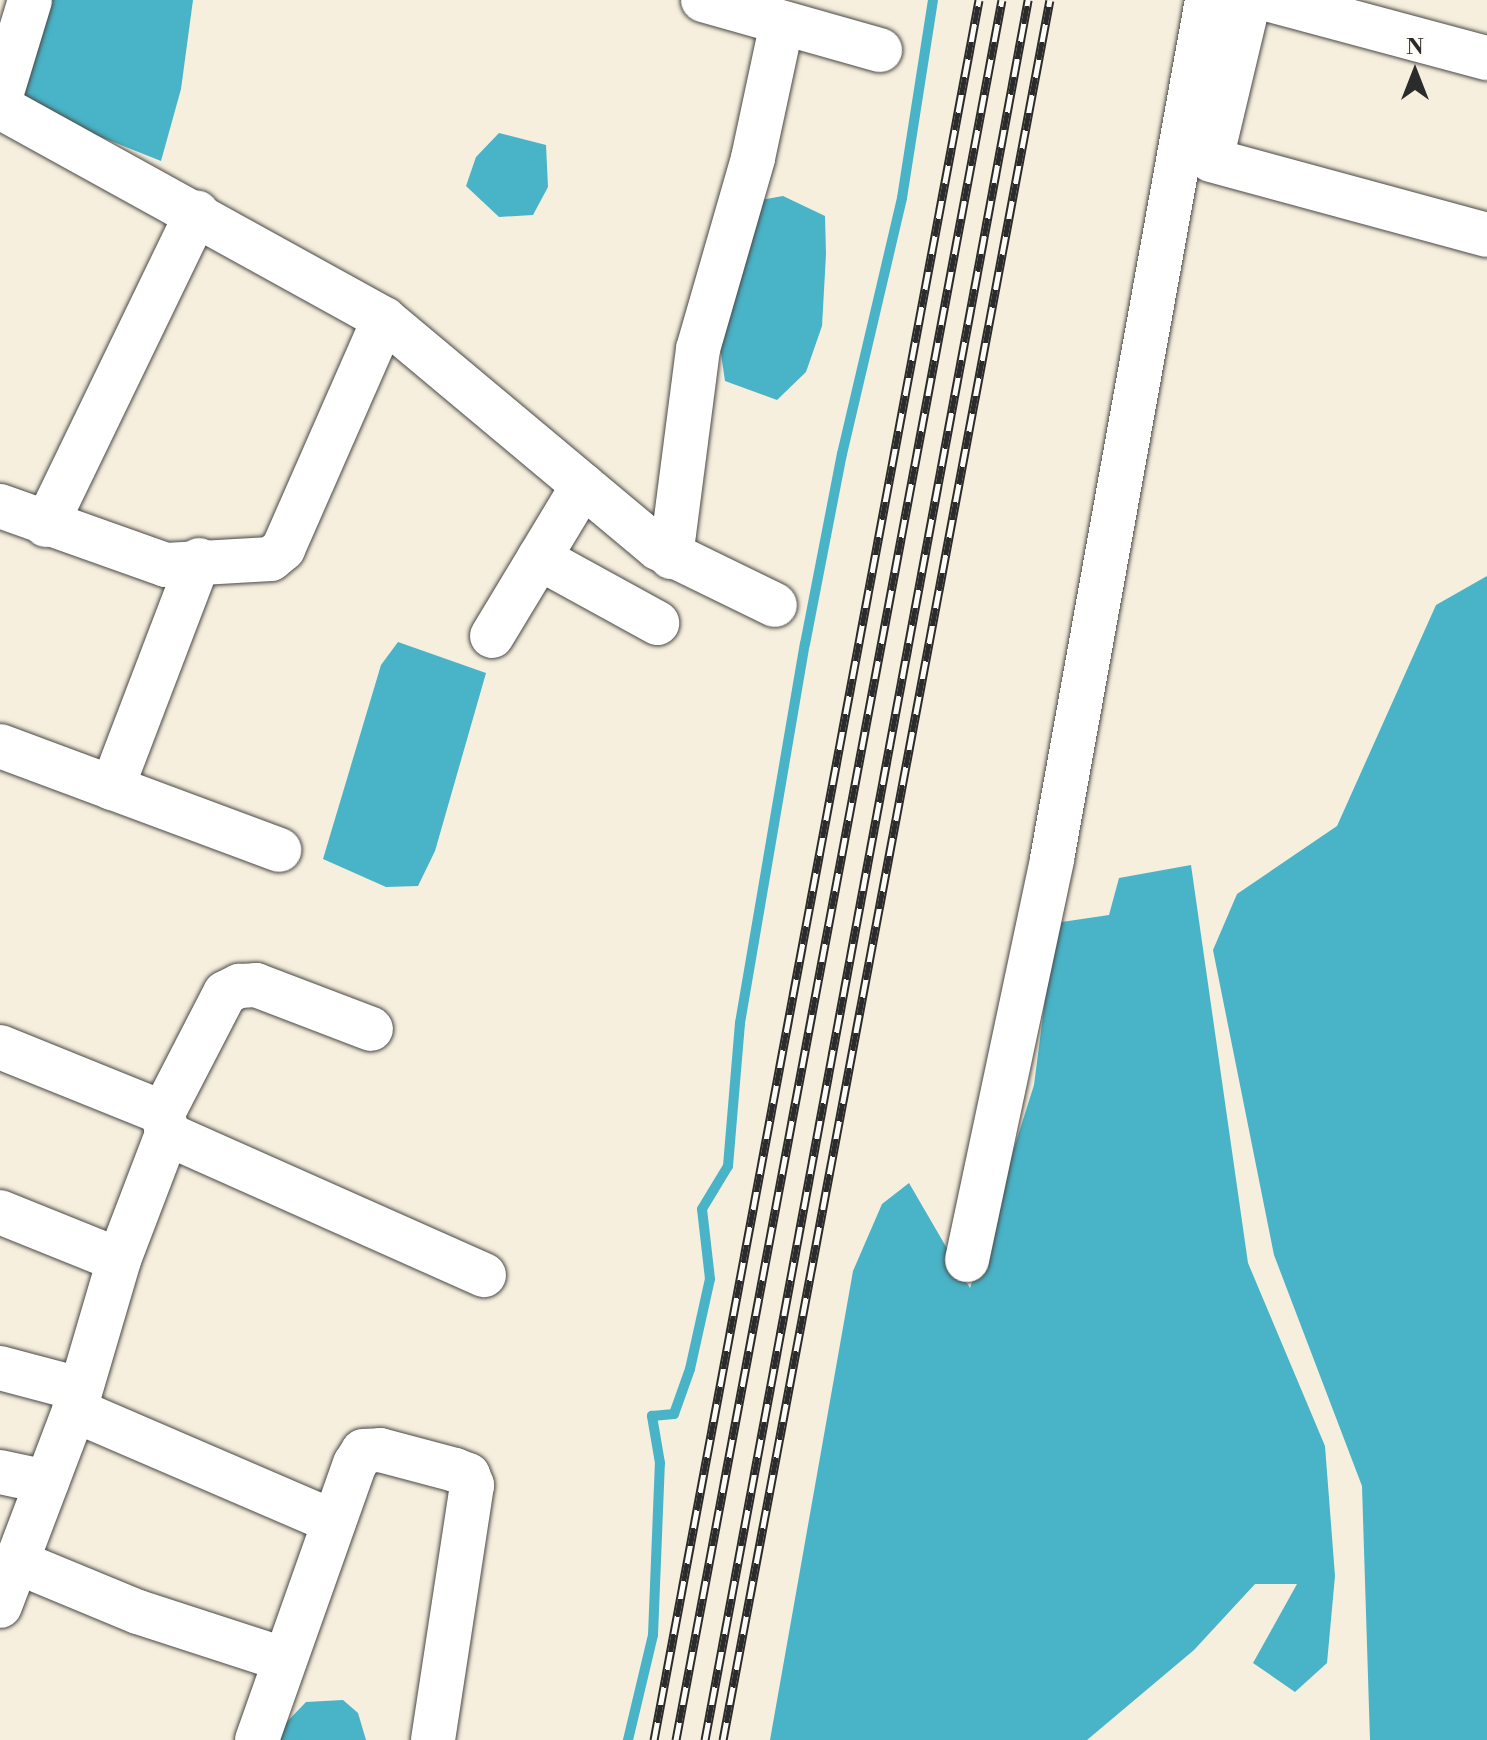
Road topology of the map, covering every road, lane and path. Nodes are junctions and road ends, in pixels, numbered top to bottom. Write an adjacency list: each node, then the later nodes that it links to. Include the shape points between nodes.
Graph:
1 (30, 0): 9 (street)
2 (703, 0): 6 (street)
3 (1207, 0): 11 (street)
4 (1249, 0): 11 (street)
5 (1270, 0): 8 (street)
6 (782, 23): 7 (street); 18 (street, via 753,158 698,349)
7 (880, 50)
8 (1487, 58)
9 (0, 99)
10 (0, 107): 12 (street)
11 (1194, 157): 13 (street); 32 (street)
12 (197, 213): 14 (street); 17 (street)
13 (1487, 235)
14 (384, 319): 15 (street); 20 (street, via 283,549 271,559)
15 (583, 485): 18 (street); 19 (street)
16 (2, 514): 17 (street)
17 (46, 525): 20 (street, via 166,565)
18 (671, 557): 21 (street)
19 (539, 558): 22 (street); 23 (street)
20 (199, 560): 25 (street)
21 (775, 605)
22 (657, 623)
23 (492, 636)
24 (0, 746): 25 (street)
25 (112, 788): 26 (street)
26 (279, 850)
27 (371, 1029): 29 (street, via 256,985 239,986 225,993)
28 (0, 1047): 29 (street)
29 (165, 1123): 31 (street); 33 (street)
30 (0, 1212): 31 (street)
31 (119, 1260): 35 (street)
32 (967, 1260)
33 (484, 1275)
34 (0, 1368): 35 (street)
35 (76, 1400): 37 (street); 38 (street)
36 (0, 1472): 37 (street)
37 (47, 1482): 39 (street)
38 (332, 1521): 41 (street); 43 (street, via 363,1451 380,1450 468,1475 472,1485)
39 (17, 1562): 40 (street); 41 (street, via 138,1612)
40 (0, 1606)
41 (283, 1659): 42 (street)
42 (257, 1740)
43 (433, 1740)

